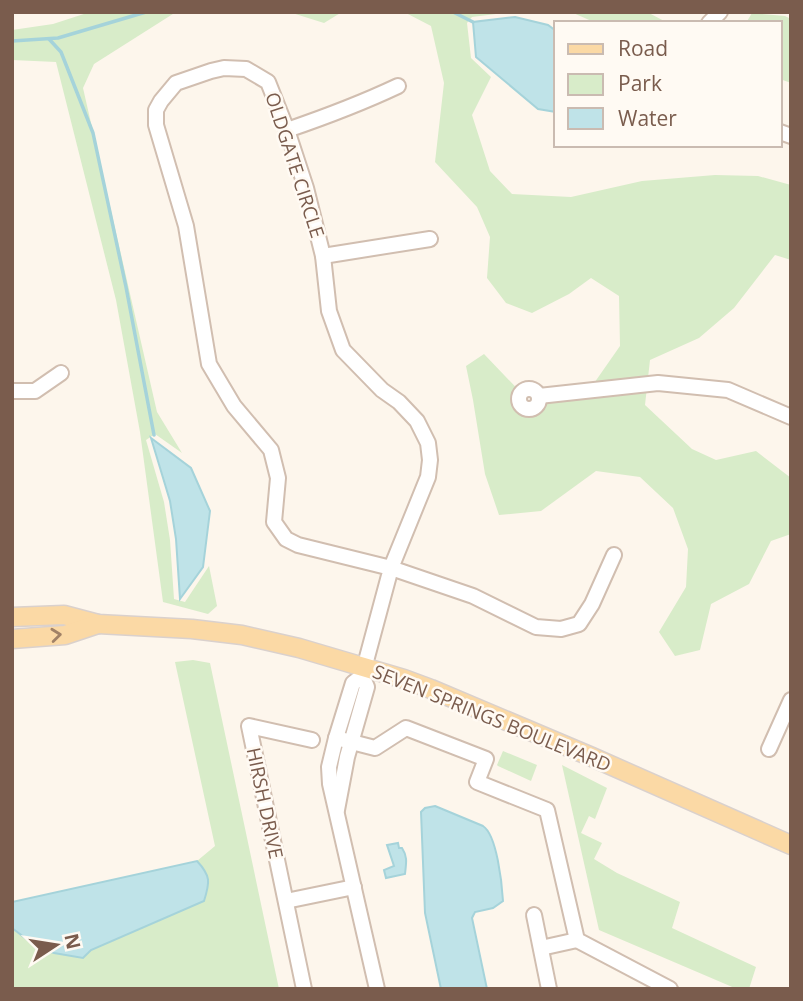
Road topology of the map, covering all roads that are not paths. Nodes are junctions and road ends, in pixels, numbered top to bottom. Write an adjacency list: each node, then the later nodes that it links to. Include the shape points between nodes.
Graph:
1 (398, 86): 2 (street)
2 (287, 130): 4 (street, OLDGATE CIRCLE); 10 (street, OLDGATE CIRCLE, via 268,82 246,69 224,68 176,83 156,110 156,125 187,226 209,364 234,406 271,450 278,478 275,522 286,538 298,545)
3 (430, 239): 4 (street)
4 (323, 256): 10 (street, OLDGATE CIRCLE, via 329,311 343,350 417,421 428,443 428,477)
5 (61, 373): 6 (street, via 34,391)
6 (12, 391)
7 (539, 396): 8 (street, via 658,383 728,390)
8 (791, 417)
9 (614, 555): 10 (street, via 579,624 561,629 536,626 473,596)
10 (391, 568): 14 (street, OLDGATE CIRCLE)
11 (12, 617): 12 (main road, SEVEN SPRINGS BOULEVARD, via 64,615)
12 (98, 624): 13 (main road, SEVEN SPRINGS BOULEVARD, one-way to 12, via 65,635); 14 (main road, SEVEN SPRINGS BOULEVARD, via 242,635 299,648)
13 (12, 639)
14 (363, 672): 16 (street, via 353,683); 18 (street, via 366,687); 21 (main road, SEVEN SPRINGS BOULEVARD, via 404,679 454,698)
15 (791, 700): 19 (street)
16 (335, 738): 18 (street); 20 (street, via 329,767)
17 (312, 740): 23 (street, HIRSH DRIVE, via 249,726)
18 (352, 742): 20 (street); 25 (street, via 375,748 406,728 486,759 477,782 547,810)
19 (769, 749)
20 (337, 810): 22 (street)
21 (791, 845)
22 (354, 887): 23 (street); 28 (street)
23 (286, 901): 27 (street, HIRSH DRIVE)
24 (534, 915): 26 (street)
25 (577, 940): 26 (street); 30 (street)
26 (541, 948): 29 (street)
27 (304, 989)
28 (377, 989)
29 (550, 989)
30 (670, 989)

